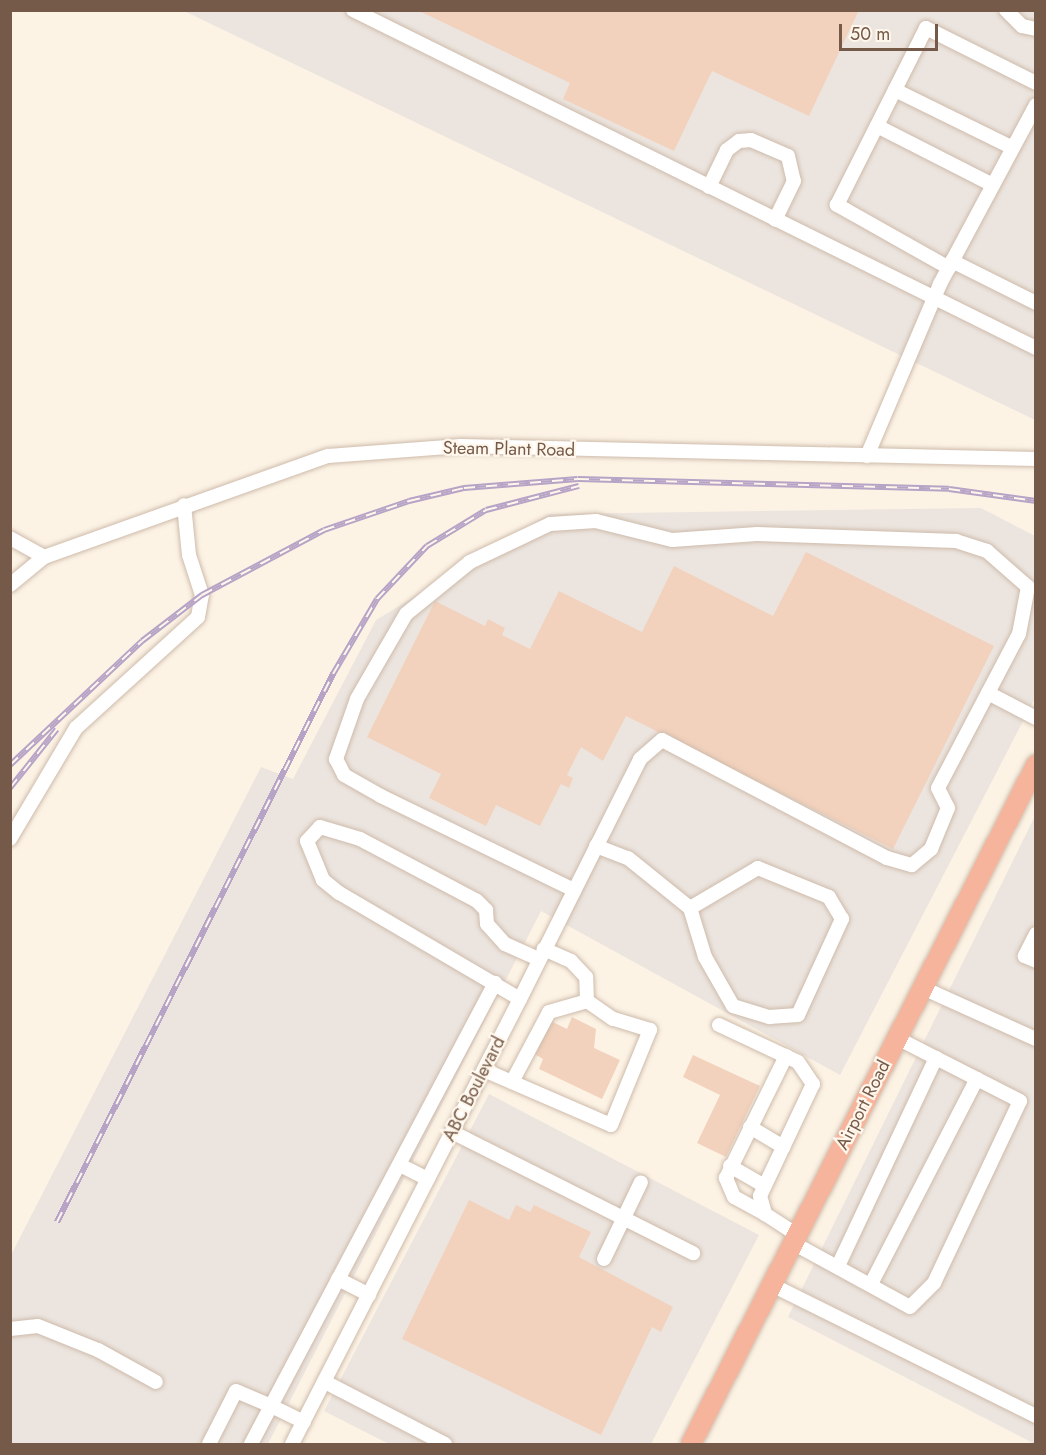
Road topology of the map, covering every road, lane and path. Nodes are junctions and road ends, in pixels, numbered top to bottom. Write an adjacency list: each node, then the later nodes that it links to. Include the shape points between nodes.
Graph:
1 (353, 10): 10 (street)
2 (1006, 10): 3 (street, via 1022,26)
3 (1035, 29)
4 (1035, 83): 5 (street, via 926,28)
5 (895, 90): 7 (street); 8 (street)
6 (1035, 105): 8 (street)
7 (876, 126): 9 (street); 12 (street, via 837,205)
8 (1013, 148): 9 (street)
9 (993, 185): 12 (street)
10 (709, 187): 11 (street); 11 (street, via 727,150 739,141 751,140 788,156 794,181)
11 (776, 220): 13 (street)
12 (950, 265): 13 (street); 14 (street)
13 (934, 298): 15 (street); 16 (street)
14 (1035, 303)
15 (1035, 348)
16 (867, 456): 17 (street, Steam Plant Road); 18 (street, Steam Plant Road, via 461,446 328,456)
17 (1035, 459)
18 (184, 505): 20 (street, Steam Plant Road); 25 (street, via 189,555 202,595 198,617 76,728)
19 (10, 538): 20 (street)
20 (44, 557): 21 (street, Steam Plant Road)
21 (10, 585)
22 (988, 693): 23 (street); 26 (street, ABC Boulevard, via 938,788 948,808 931,849 912,865 887,858 662,740 640,759); 27 (street, via 1019,634 1028,588 987,551 956,541 837,535 672,540 596,521 529,531 442,581 406,614 357,699 336,759 344,775 381,796)
23 (1035, 718)
24 (1035, 765): 33 (highway, Airport Road)
25 (10, 839)
26 (596, 846): 27 (street, ABC Boulevard); 28 (street, via 628,858)
27 (574, 890): 30 (street, ABC Boulevard)
28 (690, 908): 28 (street, via 705,957 733,1006 769,1017 798,1015 842,919 829,897 758,868)
29 (1035, 934): 31 (street, via 1025,956)
30 (541, 954): 32 (street, via 505,944 487,924 486,910 477,901 360,839 320,827 307,841 323,880 339,893); 34 (street, ABC Boulevard); 35 (street, via 571,961 586,977)
31 (1035, 961)
32 (495, 983): 34 (street); 47 (street)
33 (922, 988): 37 (highway, Airport Road); 38 (street)
34 (520, 999): 41 (street, ABC Boulevard)
35 (586, 1001): 43 (street, via 549,1012); 43 (street, via 613,1019 650,1030 611,1125)
36 (719, 1025): 39 (street)
37 (897, 1038): 40 (street); 54 (highway, Airport Road)
38 (1035, 1039)
39 (786, 1056): 44 (street); 46 (street, via 798,1062 813,1084)
40 (936, 1058): 42 (street); 57 (street)
41 (484, 1070): 43 (street); 45 (street, ABC Boulevard)
42 (978, 1079): 59 (street); 59 (street, via 1020,1101 934,1282 910,1307)
43 (512, 1082)
44 (750, 1127): 46 (street); 48 (street)
45 (452, 1132): 49 (street, ABC Boulevard); 53 (street)
46 (783, 1147): 51 (street)
47 (400, 1165): 49 (street); 58 (street)
48 (730, 1166): 51 (street); 52 (street, via 728,1189)
49 (428, 1179): 61 (street, ABC Boulevard)
50 (641, 1182): 53 (street)
51 (763, 1185): 52 (street)
52 (765, 1214): 54 (street)
53 (624, 1218): 55 (street); 56 (street)
54 (795, 1239): 57 (street); 60 (highway, Airport Road)
55 (693, 1253)
56 (604, 1259)
57 (838, 1266): 59 (street)
58 (338, 1279): 61 (street); 65 (street)
59 (871, 1284)
60 (772, 1285): 66 (street); 72 (highway, Airport Road)
61 (369, 1295): 64 (street, ABC Boulevard)
62 (10, 1329): 63 (street, via 38,1326 98,1350)
63 (156, 1382)
64 (325, 1382): 67 (street, ABC Boulevard); 71 (street)
65 (271, 1407): 67 (street); 68 (street, via 236,1390); 69 (street)
66 (1035, 1416)
67 (304, 1422): 70 (street, ABC Boulevard)
68 (209, 1444)
69 (251, 1444)
70 (292, 1444)
71 (445, 1444)
72 (691, 1444)

